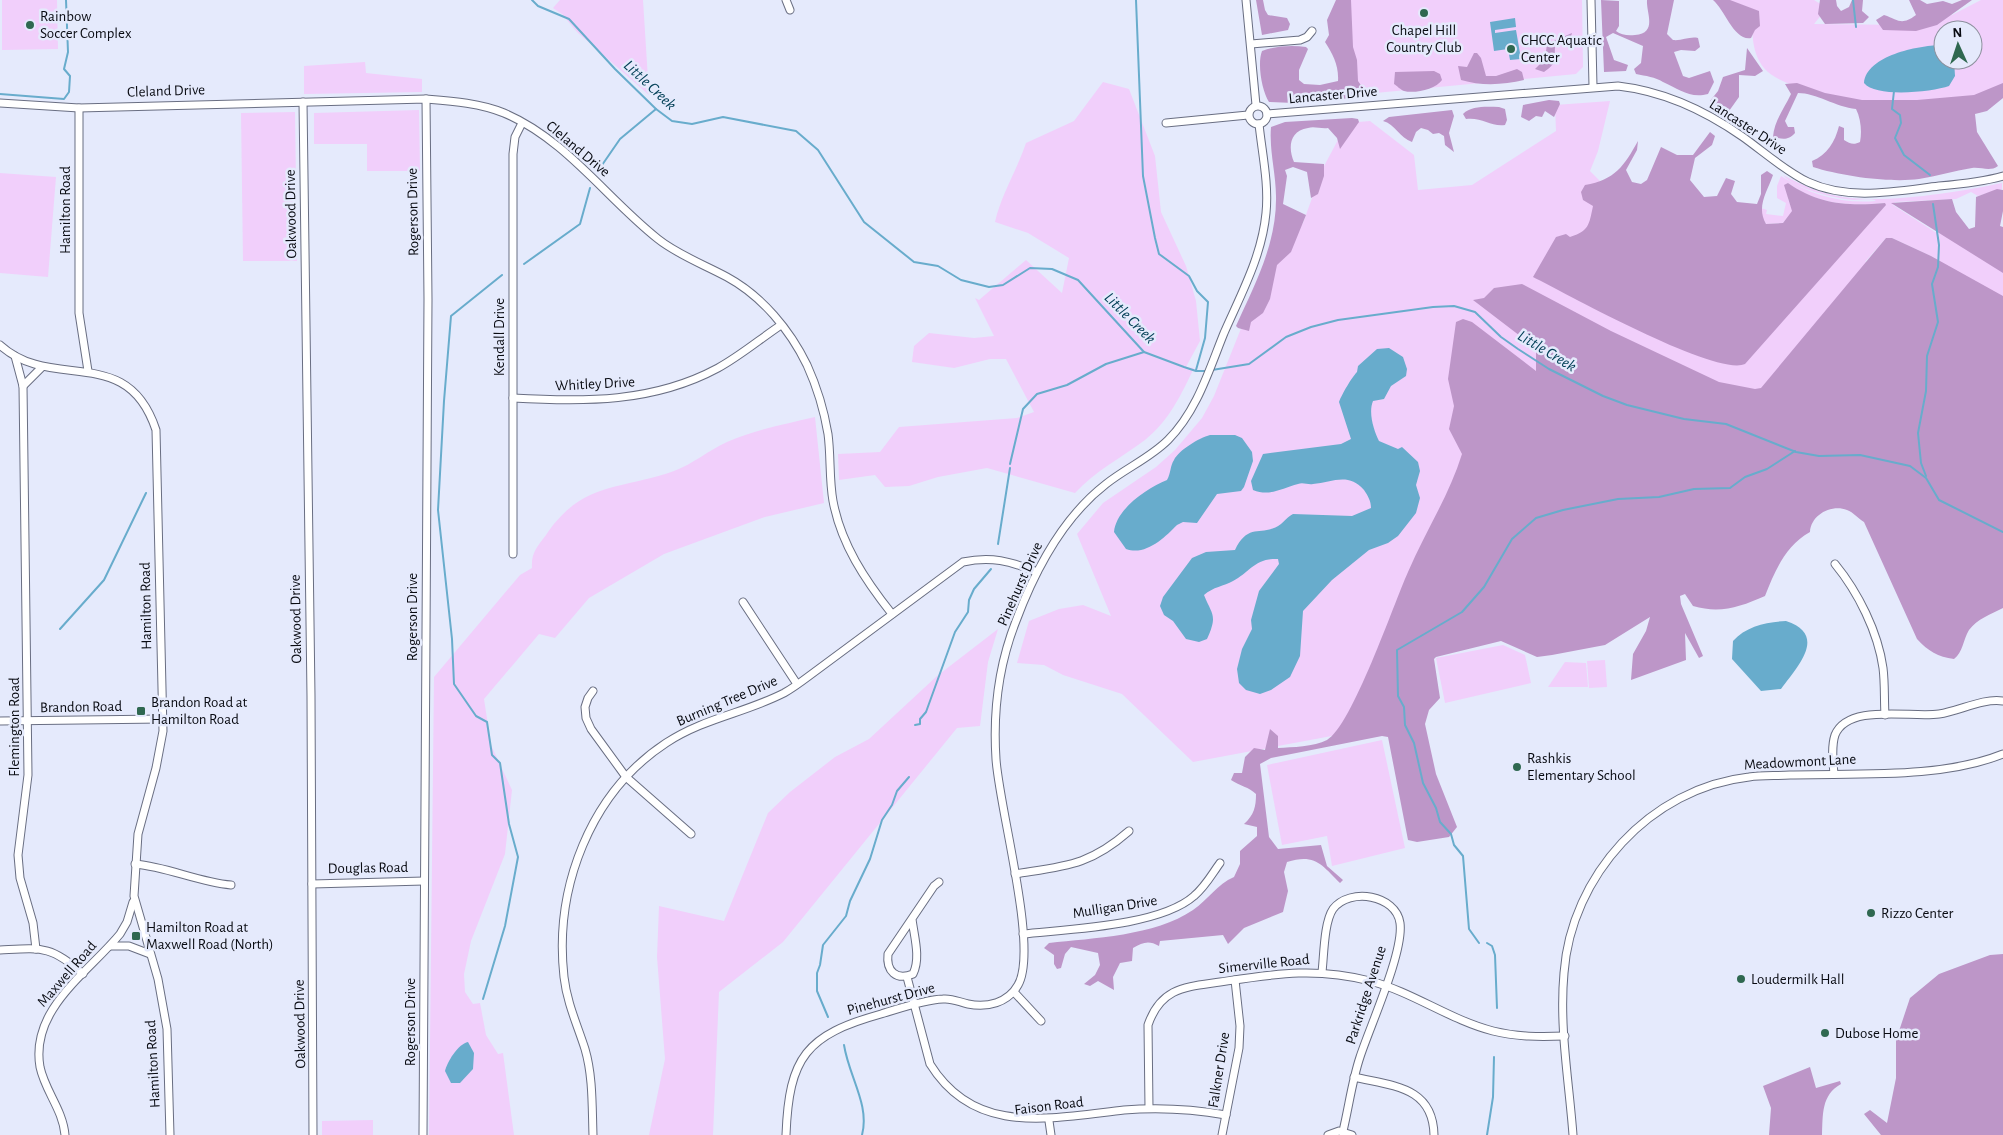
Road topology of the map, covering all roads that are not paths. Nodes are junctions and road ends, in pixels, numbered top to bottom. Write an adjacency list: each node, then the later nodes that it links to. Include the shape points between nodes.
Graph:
1 (786, 0): 4 (street)
2 (1246, 0): 6 (street)
3 (1591, 0): 7 (street)
4 (790, 10)
5 (1312, 31): 6 (street, via 1300,40)
6 (1251, 44): 11 (street)
7 (1593, 86): 13 (street, Lancaster Drive); 18 (street, Lancaster Drive, via 1638,88 1696,109 1801,178 1827,189 1875,193 1970,183)
8 (426, 100): 9 (street, Cleland Drive); 15 (street, Cleland Drive, via 476,106 504,113); 46 (street, Rogerson Drive, via 428,299)
9 (303, 102): 12 (street, Cleland Drive); 49 (street, Oakwood Drive)
10 (0, 103): 12 (street, Cleland Drive)
11 (1256, 105): 13 (street, via 1263,107); 14 (street)
12 (79, 108): 23 (street, Hamilton Road, via 79,312)
13 (1267, 114): 17 (street, via 1265,121)
14 (1248, 116): 16 (street); 17 (street, via 1251,122)
15 (522, 123): 19 (street, Cleland Drive, via 544,136 659,240 746,290); 25 (street, Kendall Drive, via 514,137 513,148)
16 (1166, 124)
17 (1259, 124): 28 (street, Pinehurst Drive, via 1266,188 1264,231 1256,258 1201,390 1168,439 1104,485 1080,509 1050,547)
18 (2003, 176)
19 (781, 325): 25 (street, Whitley Drive, via 718,367 670,388 596,401); 30 (street, Cleland Drive, via 816,385 828,436 834,503 848,550)
20 (0, 345): 21 (street)
21 (14, 356): 22 (street); 24 (street, Flemington Road)
22 (42, 367): 23 (street); 24 (street)
23 (88, 371): 35 (street, Hamilton Road, via 112,377 132,390 151,414 156,430)
24 (23, 386): 37 (street, Flemington Road)
25 (513, 398): 26 (street, Kendall Drive)
26 (513, 554)
27 (1835, 564): 34 (street, via 1845,576 1877,642 1883,672)
28 (1037, 572): 30 (street, Burning Tree Drive, via 993,558 963,562); 45 (street, Pinehurst Drive, via 1015,623 997,702 996,760)
29 (743, 602): 31 (street)
30 (892, 614): 31 (street, Burning Tree Drive)
31 (797, 684): 40 (street, Burning Tree Drive, via 776,696 694,727 665,744)
32 (593, 691): 40 (street, via 588,698 586,718)
33 (2003, 700): 34 (street, via 1937,714)
34 (1885, 715): 39 (street, via 1858,716 1842,725 1834,741)
35 (162, 719): 37 (street, Brandon Road); 44 (street, Hamilton Road, via 160,750 140,824)
36 (0, 721): 37 (street, Brandon Road)
37 (27, 721): 54 (street, Flemington Road, via 28,788 18,861)
38 (2003, 754): 39 (street, Meadowmont Lane, via 1948,769)
39 (1834, 774): 65 (street, Meadowmont Lane, via 1748,777 1718,784 1673,803 1624,840 1591,885 1574,924 1564,972)
40 (626, 777): 42 (street); 79 (street, Burning Tree Drive, via 586,836 573,868 563,915 561,948 564,978 569,1009 585,1050 591,1080)
41 (1129, 831): 45 (street, via 1103,852 1078,864)
42 (691, 834)
43 (1220, 862): 52 (street, Mulligan Drive, via 1195,896 1166,913)
44 (135, 864): 48 (street, via 202,881); 50 (street, Hamilton Road)
45 (1015, 874): 52 (street, Pinehurst Drive)
46 (424, 881): 49 (street, Douglas Road); 78 (street, Rogerson Drive)
47 (939, 882): 51 (street)
48 (231, 884)
49 (312, 884): 77 (street, Oakwood Drive)
50 (134, 896): 53 (street, Maxwell Road, via 127,922); 56 (street, Hamilton Road)
51 (912, 919): 59 (street, via 917,960 912,974); 59 (street, via 888,954 887,961 891,973)
52 (1024, 934): 62 (street, Pinehurst Drive, via 1026,964)
53 (110, 946): 56 (street, Maxwell Road, via 130,946); 58 (street, Maxwell Road)
54 (36, 949): 55 (street); 58 (street, via 57,953)
55 (0, 950)
56 (150, 954): 76 (street, Hamilton Road, via 167,1029)
57 (1322, 972): 60 (street, Simerville Road); 61 (street, Simerville Road); 61 (street, Parkridge Avenue, via 1328,923 1334,908 1349,898 1372,897 1393,908 1400,924 1394,962)
58 (83, 974): 75 (street, Maxwell Road, via 57,1002 43,1024 39,1046 40,1068 60,1112)
59 (907, 977): 63 (street)
60 (1235, 980): 67 (street, Simerville Road, via 1185,987 1169,994 1156,1007 1147,1033); 69 (street, Falkner Drive, via 1240,1038)
61 (1385, 986): 65 (street, Simerville Road, via 1491,1030 1524,1036); 66 (street, Parkridge Avenue)
62 (1014, 992): 63 (street, Pinehurst Drive, via 993,1004 979,1006 951,999); 64 (street)
63 (914, 1005): 68 (street, via 936,1076); 80 (street, Pinehurst Drive, via 845,1025 814,1045 792,1080)
64 (1041, 1021)
65 (1565, 1036): 86 (street, Meadowmont Lane)
66 (1354, 1078): 74 (street, Parkridge Avenue); 85 (street, via 1414,1093 1428,1108)
67 (1149, 1108): 69 (street, Faison Road); 71 (street, Faison Road)
68 (969, 1112)
69 (1226, 1115): 82 (street, Falkner Drive)
70 (982, 1118): 72 (street, Faison Road)
71 (1049, 1121): 73 (street, Faison Road); 81 (street)
72 (995, 1122)
73 (1008, 1124)
74 (1343, 1131): 83 (street); 84 (street)
75 (65, 1135)
76 (170, 1135)
77 (314, 1135)
78 (423, 1135)
79 (593, 1135)
80 (786, 1135)
81 (1051, 1135)
82 (1222, 1135)
83 (1328, 1135)
84 (1352, 1135)
85 (1434, 1135)
86 (1573, 1135)

